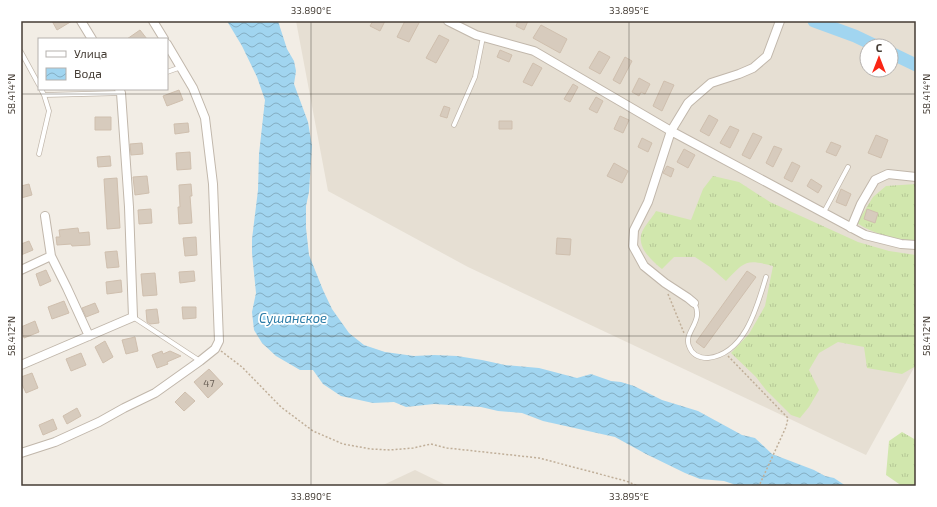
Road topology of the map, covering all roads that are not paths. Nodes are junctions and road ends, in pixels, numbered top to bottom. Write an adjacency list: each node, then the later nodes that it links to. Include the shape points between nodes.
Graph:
1 (81, 21): 6 (street)
2 (153, 21): 7 (street)
3 (448, 21): 5 (street)
4 (779, 23): 17 (street, via 767,56 754,68 711,82 688,103)
5 (483, 37): 16 (lane, via 475,77); 17 (street, via 534,51)
6 (91, 38)
7 (163, 38)
8 (168, 46): 10 (street)
9 (21, 52): 12 (lane)
10 (181, 67): 11 (lane); 31 (street, via 205,118 213,184 219,341)
11 (168, 72)
12 (38, 83)
13 (42, 90): 15 (lane)
14 (121, 91): 15 (lane); 29 (street, via 130,206)
15 (44, 95): 18 (lane, via 49,111)
16 (454, 125)
17 (671, 131): 21 (street); 28 (street, via 648,202 634,230 633,246 644,266)
18 (40, 154)
19 (848, 167): 21 (lane)
20 (916, 177): 23 (street, via 888,174 875,180)
21 (824, 212): 23 (street)
22 (45, 216): 25 (street)
23 (851, 228): 24 (street, via 865,235)
24 (916, 245)
25 (51, 256): 26 (street); 30 (street)
26 (21, 270)
27 (766, 278): 28 (lane, via 756,312 743,335 726,353 703,358 693,354 688,343 697,320 698,309)
28 (694, 303)
29 (133, 318): 30 (street); 31 (lane)
30 (88, 336): 32 (street)
31 (200, 361): 33 (street, via 155,392 99,422 55,442)
32 (21, 365)
33 (21, 452)

